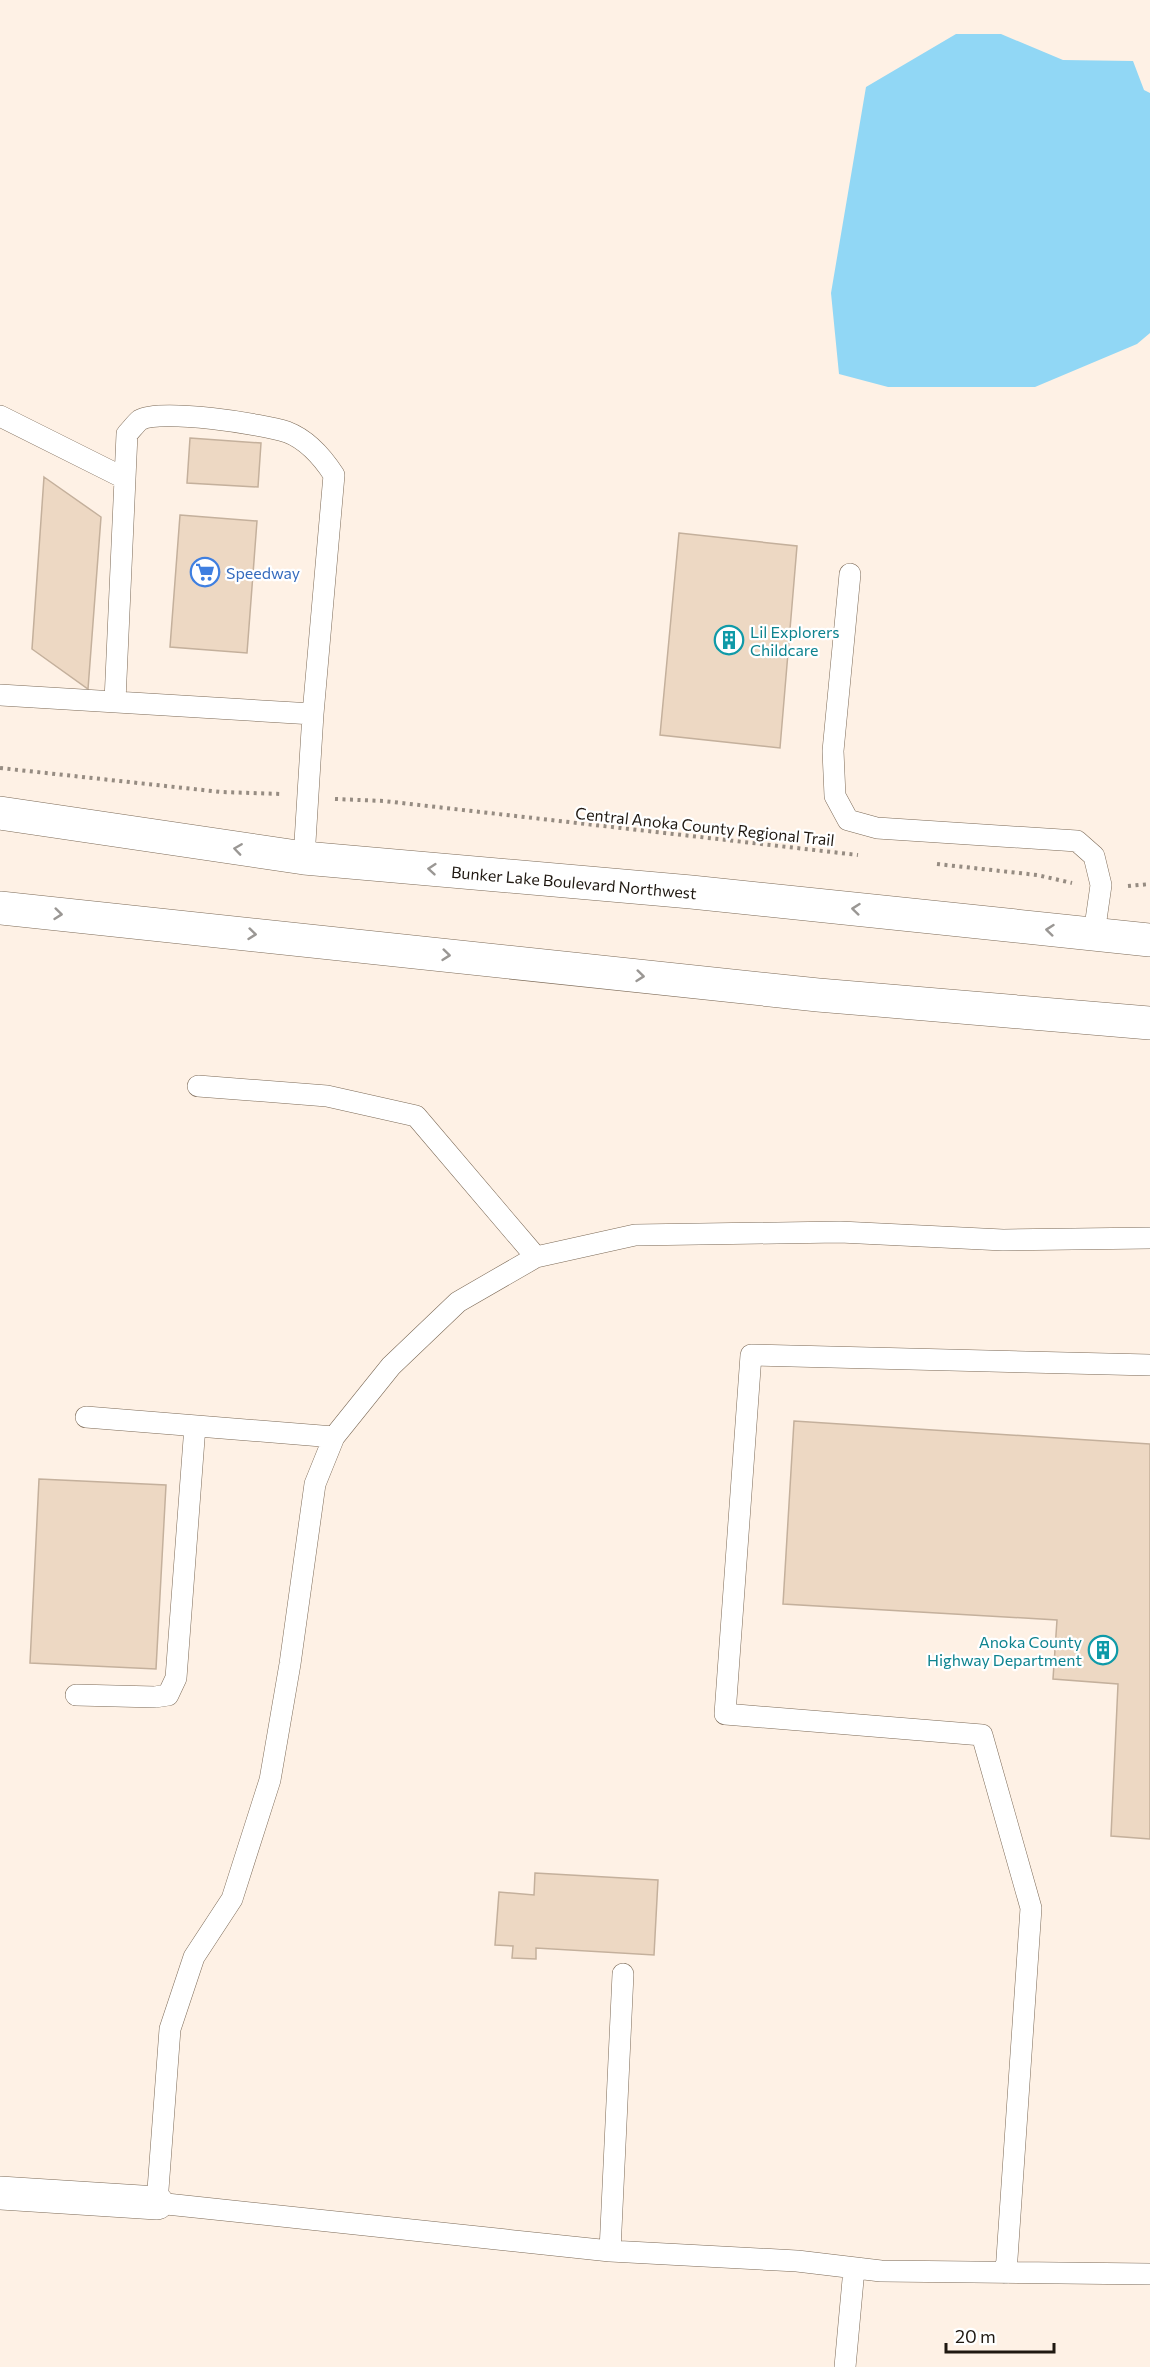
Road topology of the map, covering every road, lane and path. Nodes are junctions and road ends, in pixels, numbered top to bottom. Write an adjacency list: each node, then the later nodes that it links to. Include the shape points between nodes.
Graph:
1 (0, 416): 2 (lane)
2 (124, 478): 5 (lane); 6 (lane, via 127,434 141,420 162,416 267,427 289,433 320,454 334,475)
3 (850, 574): 18 (lane, via 833,751 835,796 848,820 877,828 1077,842 1094,856 1101,885)
4 (0, 695): 5 (lane)
5 (115, 701): 6 (lane)
6 (313, 714): 12 (lane)
7 (0, 768): 8 (path, via 221,792)
8 (283, 794)
9 (333, 799): 11 (path, Central Anoka County Regional Trail, via 384,801)
10 (0, 813): 12 (main road, Bunker Lake Boulevard Northwest, one-way to 10)
11 (863, 856)
12 (304, 858): 18 (main road, Bunker Lake Boulevard Northwest, one-way to 12, via 691,892)
13 (932, 863): 14 (path, via 1037,875)
14 (1074, 884)
15 (1150, 884): 16 (path)
16 (1129, 886)
17 (0, 908): 20 (main road, one-way to 20, via 818,995)
18 (1094, 934): 19 (main road, Bunker Lake Boulevard Northwest)
19 (1150, 940)
20 (1150, 1023)
21 (198, 1086): 23 (lane, via 327,1096 416,1116)
22 (1150, 1239): 23 (lane, via 1003,1240 840,1232 635,1235)
23 (536, 1257): 27 (lane, via 458,1302 391,1366)
24 (1150, 1365): 34 (lane, via 751,1354 725,1714 982,1735 1031,1908)
25 (86, 1416): 26 (lane)
26 (195, 1426): 27 (lane); 28 (lane, via 176,1678 168,1695)
27 (334, 1437): 31 (lane, via 315,1484 270,1780 232,1899 194,1957 170,2029)
28 (76, 1695)
29 (623, 1974): 32 (lane)
30 (0, 2193): 31 (main road)
31 (157, 2203): 32 (lane)
32 (610, 2251): 33 (lane, via 797,2261)
33 (854, 2269): 34 (lane); 36 (lane)
34 (1006, 2273): 35 (lane)
35 (1150, 2274)
36 (845, 2367)

